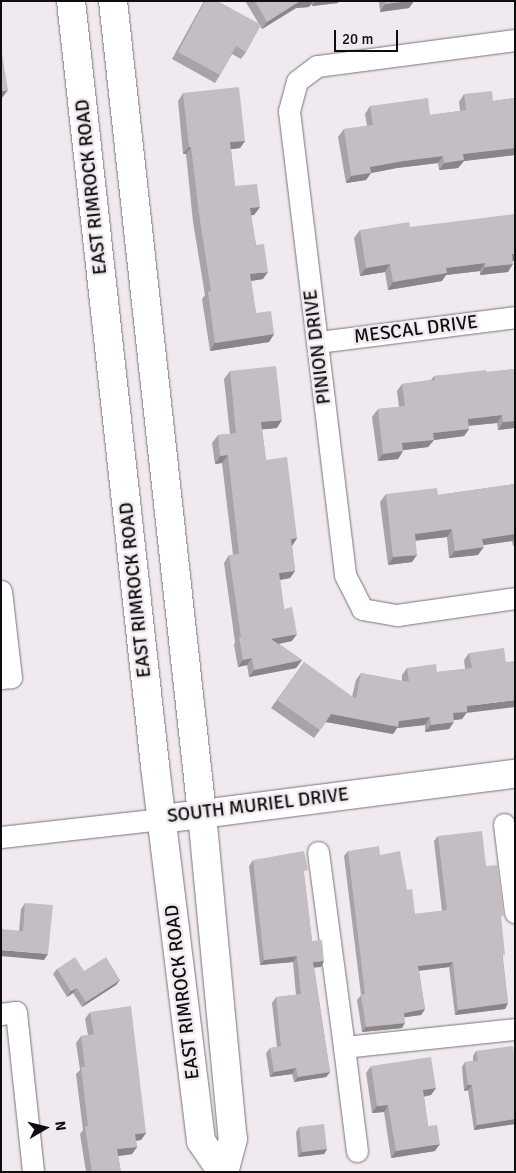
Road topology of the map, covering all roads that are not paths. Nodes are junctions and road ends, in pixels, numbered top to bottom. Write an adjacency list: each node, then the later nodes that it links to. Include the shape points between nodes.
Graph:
1 (71, 1): 11 (main road, EAST RIMROCK ROAD)
2 (113, 1): 10 (main road, EAST RIMROCK ROAD)
3 (515, 40): 5 (street, PINION DRIVE, via 317,66 297,81 290,111)
4 (515, 317): 5 (street, MESCAL DRIVE)
5 (318, 342): 7 (street, PINION DRIVE, via 345,575 362,609 397,615)
6 (1, 591): 8 (street)
7 (515, 598)
8 (6, 677)
9 (515, 774): 10 (main road, SOUTH MURIEL DRIVE)
10 (202, 814): 11 (main road, SOUTH MURIEL DRIVE); 21 (main road, EAST RIMROCK ROAD, via 233,1139)
11 (162, 819): 13 (street, SOUTH MURIEL DRIVE); 21 (main road, EAST RIMROCK ROAD, via 201,1141)
12 (504, 824): 15 (street)
13 (1, 837)
14 (318, 852): 18 (street)
15 (515, 912)
16 (9, 1013): 20 (street)
17 (515, 1029): 18 (street)
18 (344, 1047): 19 (street)
19 (357, 1151)
20 (34, 1172)
21 (223, 1172)

